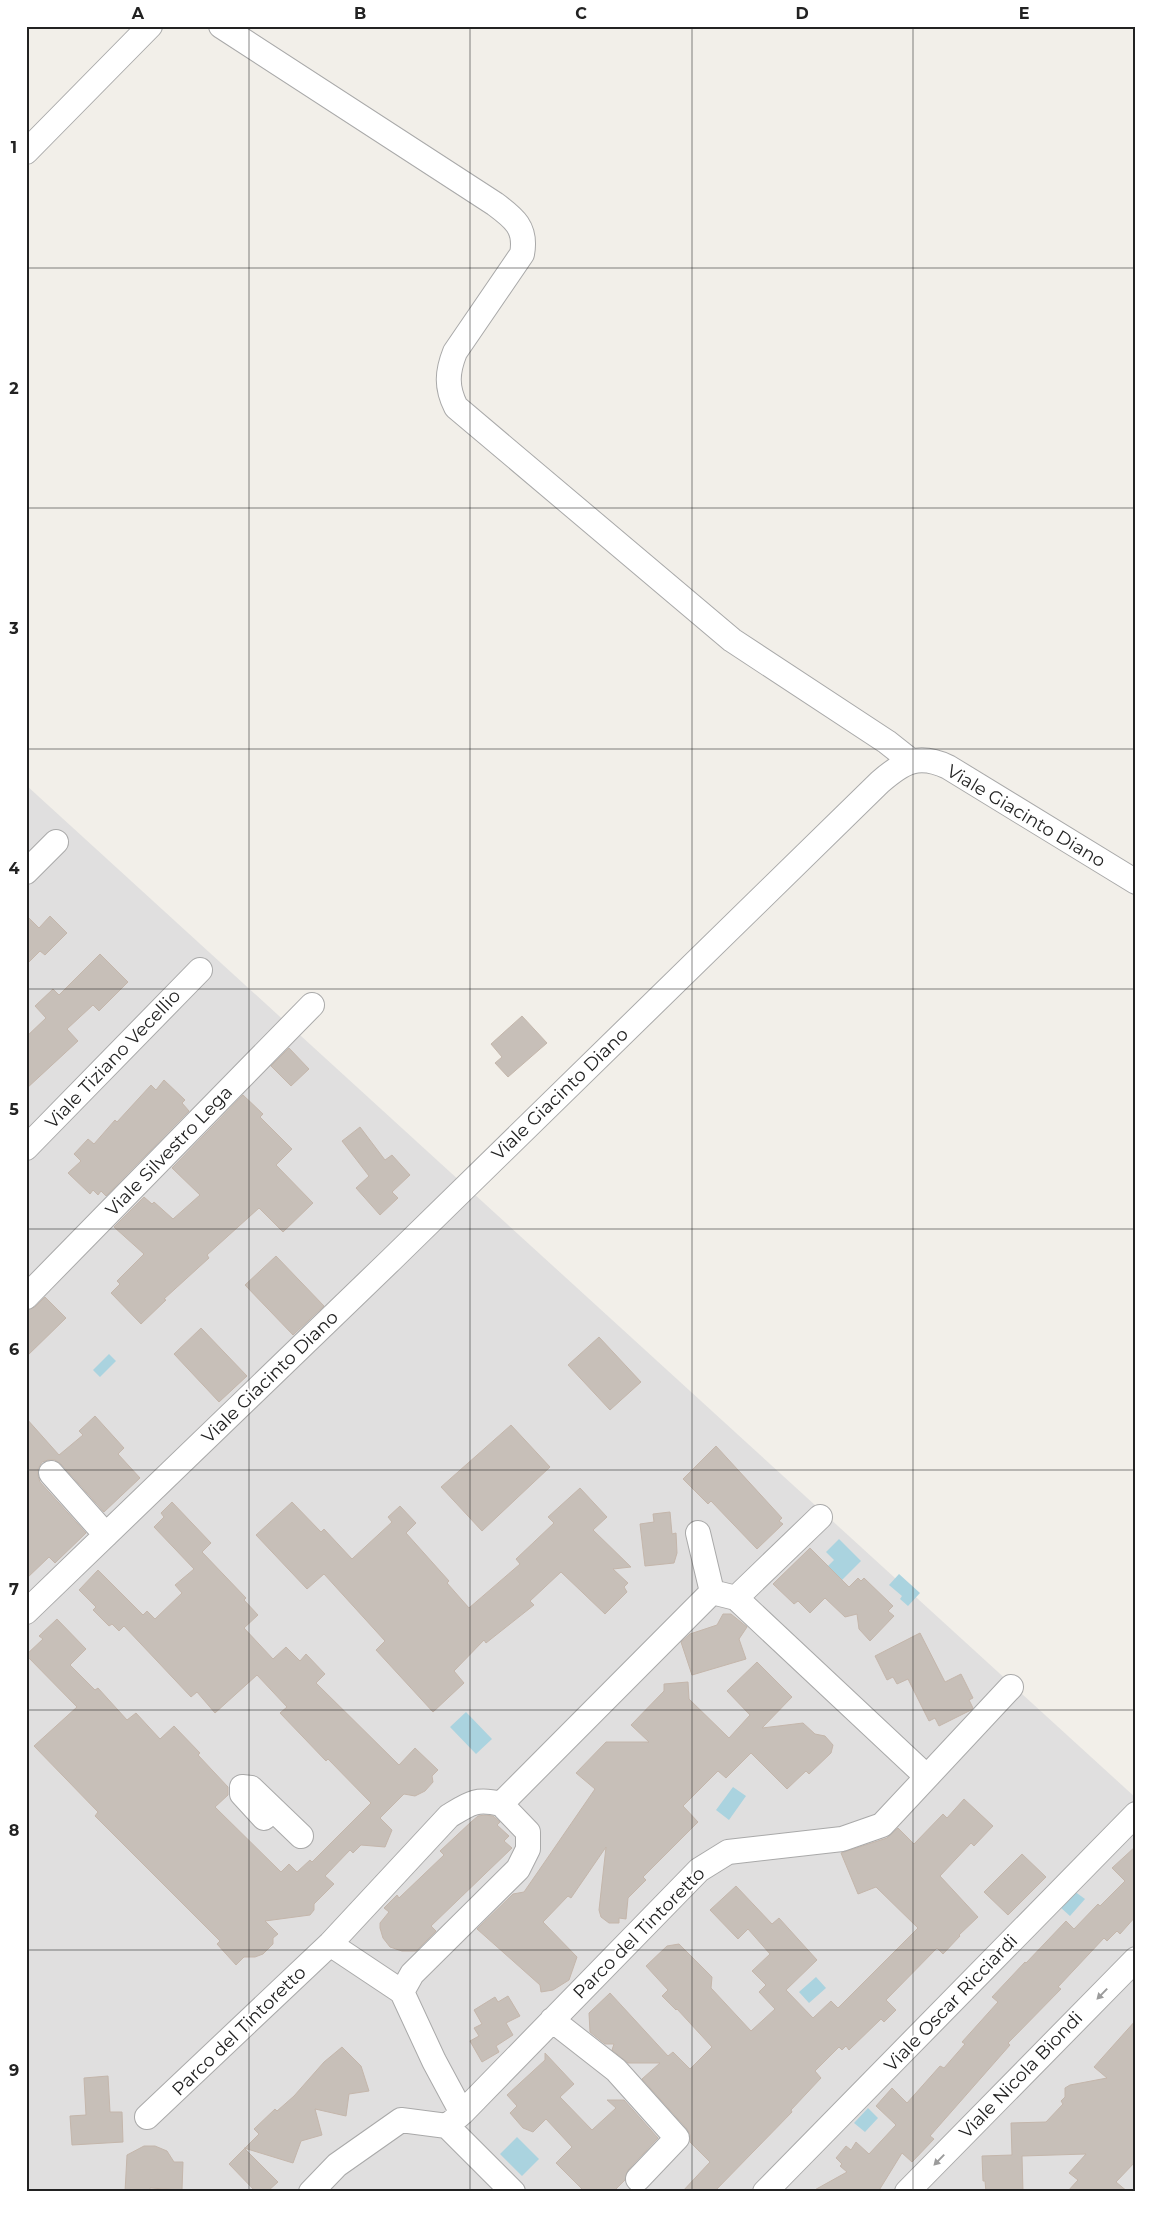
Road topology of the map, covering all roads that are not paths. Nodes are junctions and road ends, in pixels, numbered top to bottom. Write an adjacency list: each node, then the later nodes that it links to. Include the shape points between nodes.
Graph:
1 (150, 26): 3 (street)
2 (221, 26): 4 (street, via 495,204 519,226 524,242 522,254 450,364 447,385 456,407 732,640)
3 (26, 152)
4 (911, 761): 7 (street, Viale Giacinto Diano, via 922,759 948,767); 15 (street, Viale Giacinto Diano, via 880,782)
5 (56, 842): 6 (street)
6 (26, 872)
7 (1136, 882)
8 (200, 970): 10 (street, Viale Tiziano Vecellio)
9 (312, 1005): 11 (street, Viale Silvestro Lega)
10 (26, 1148)
11 (26, 1296)
12 (51, 1473): 15 (street)
13 (820, 1517): 17 (street)
14 (698, 1533): 16 (street)
15 (106, 1535): 18 (street, Viale Giacinto Diano)
16 (712, 1592): 17 (street); 21 (street)
17 (736, 1598): 20 (street)
18 (26, 1612)
19 (1011, 1687): 20 (street, Parco del Tintoretto)
20 (926, 1776): 28 (street, Parco del Tintoretto, via 882,1825 842,1839 728,1852 699,1870)
21 (501, 1804): 25 (street, Parco del Tintoretto, via 484,1799 467,1804 449,1816); 27 (street, via 528,1832 528,1849 518,1869 412,1974)
22 (1136, 1814): 34 (street, Viale Oscar Ricciardi)
23 (264, 1818): 24 (street, via 242,1794 242,1787 251,1788)
24 (301, 1836)
25 (330, 1944): 27 (street); 29 (street, Parco del Tintoretto)
26 (1136, 1959): 35 (street, Viale Nicola Biondi, one-way to 35)
27 (402, 1992): 30 (street, via 434,2061)
28 (552, 2020): 30 (street, Parco del Tintoretto); 31 (street, via 616,2070 676,2138)
29 (147, 2117)
30 (454, 2120): 32 (street, via 402,2120 337,2165); 33 (street)
31 (638, 2179)
32 (311, 2192)
33 (513, 2192)
34 (765, 2192)
35 (907, 2192)

